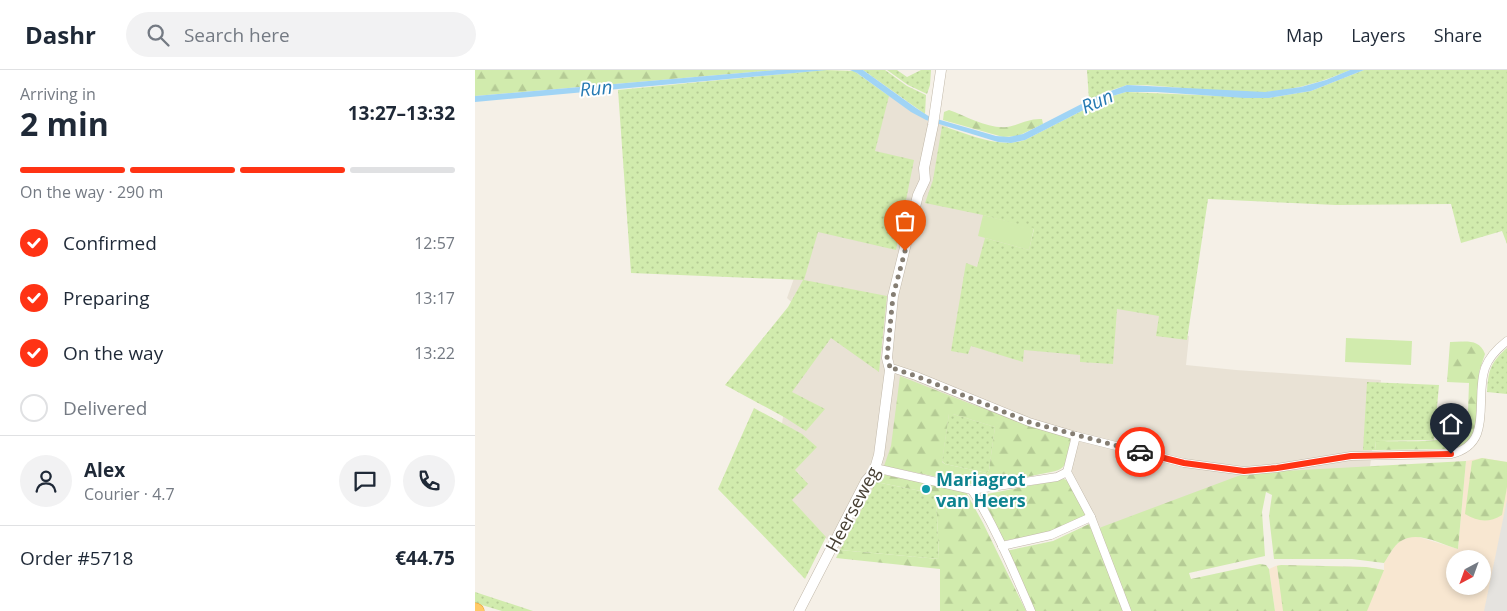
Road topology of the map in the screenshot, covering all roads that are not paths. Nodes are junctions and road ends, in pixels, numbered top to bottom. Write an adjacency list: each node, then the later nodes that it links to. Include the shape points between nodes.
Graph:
1 (941, 70): 3 (street, Heerseweg, via 924,168 917,180 918,195 893,296 887,358)
2 (1507, 341): 4 (street, via 1485,367 1478,432 1468,450 1451,454 1351,456 1244,471 1184,463)
3 (891, 370): 4 (street, via 916,376 1029,422); 5 (street, Heerseweg)
4 (1076, 436): 6 (street)
5 (875, 468): 7 (street); 10 (street, Heerseweg)
6 (1067, 472): 7 (street, via 1057,477); 8 (street)
7 (972, 490): 9 (street)
8 (1091, 518): 9 (street, via 1051,535); 12 (street)
9 (1002, 546): 11 (street)
10 (799, 611)
11 (1031, 611)
12 (1127, 611)

